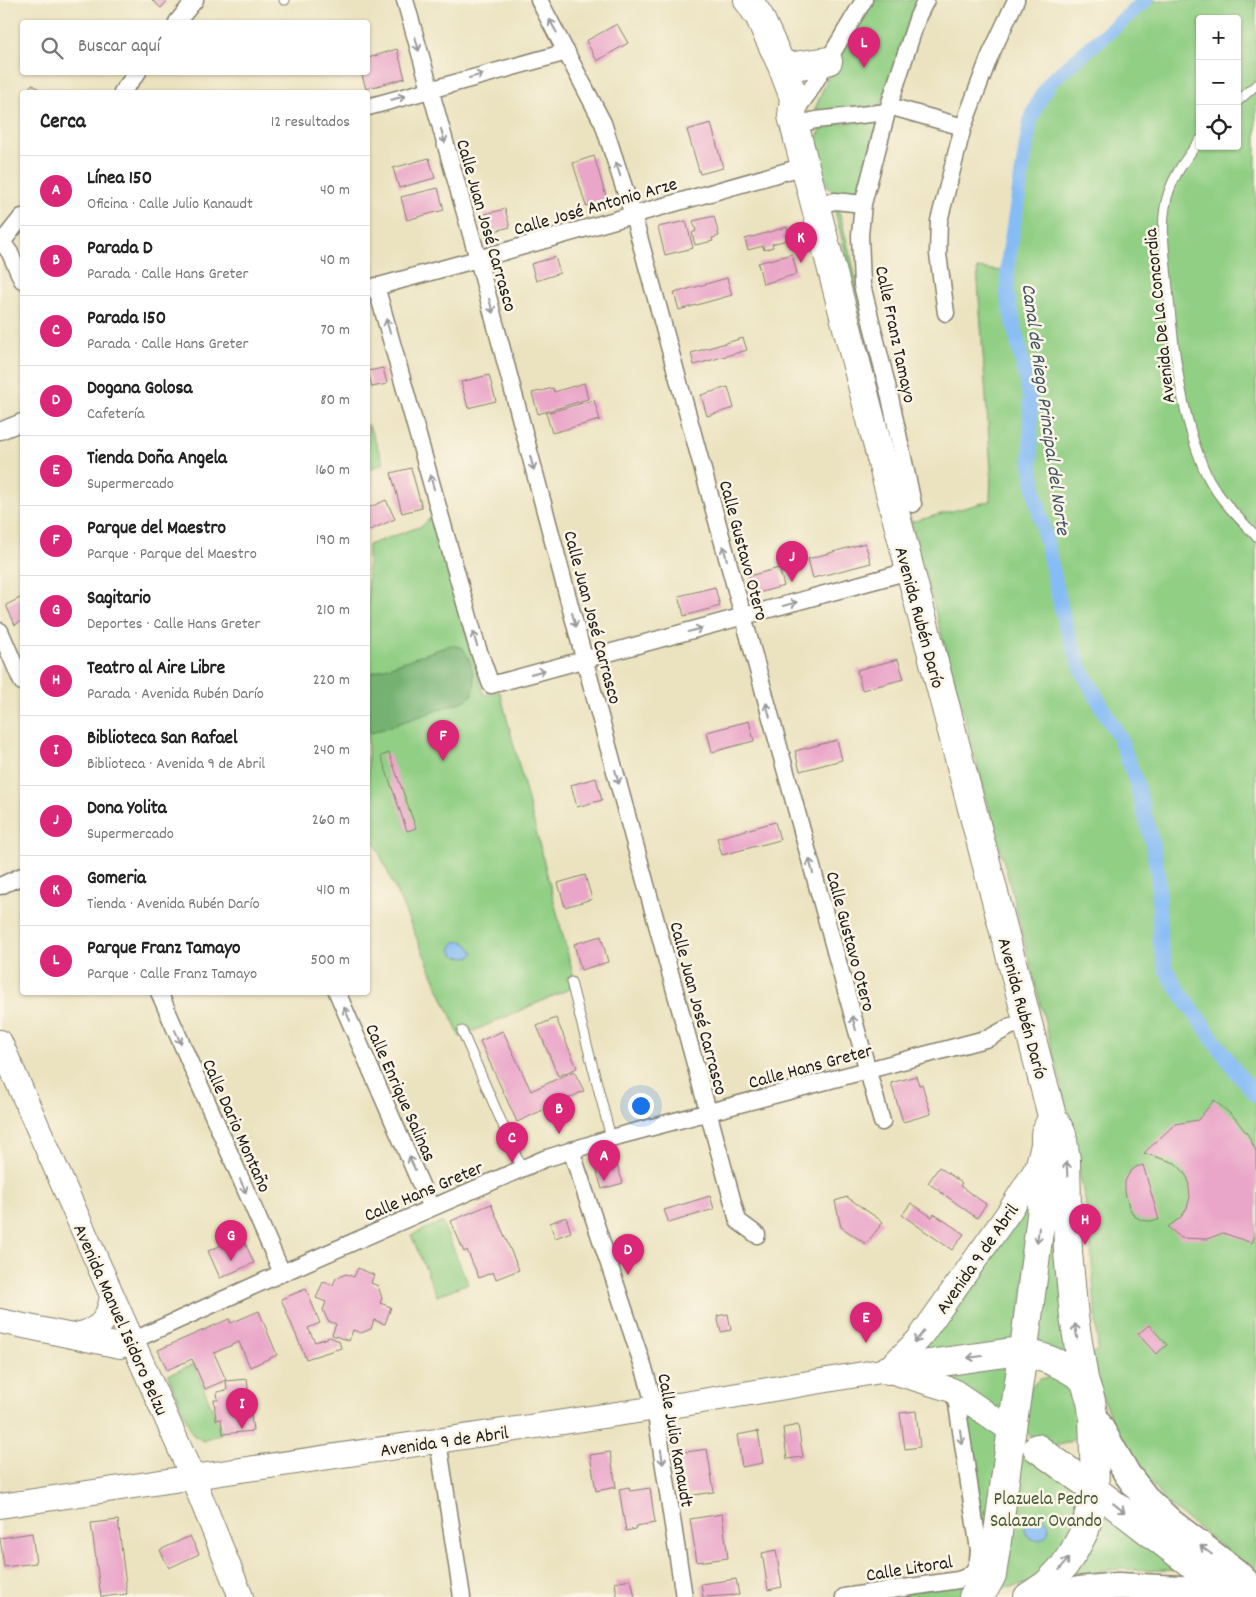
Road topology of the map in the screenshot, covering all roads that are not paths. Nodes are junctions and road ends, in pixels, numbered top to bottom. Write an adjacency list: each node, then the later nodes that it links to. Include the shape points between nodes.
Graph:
1 (195, 0): 9 (street)
2 (406, 0): 15 (street, Calle Juan José Carrasco, one-way to 15)
3 (539, 0): 10 (street, Calle Gustavo Otero, one-way to 3)
4 (729, 0): 20 (highway, Avenida Rubén Darío, via 743,22 778,104)
5 (748, 0): 12 (highway, Avenida Rubén Darío)
6 (864, 0): 11 (street)
7 (926, 0): 19 (street, Calle Franz Tamayo)
8 (1016, 0): 21 (street, via 989,58)
9 (179, 20)
10 (567, 52): 15 (street, one-way to 10); 26 (street, Calle Gustavo Otero, one-way to 10, via 603,123)
11 (828, 61): 12 (highway); 20 (street)
12 (782, 66): 20 (highway, Avenida Rubén Darío, via 794,98)
13 (136, 75): 16 (street)
14 (1256, 85): 17 (lane)
15 (429, 89): 18 (street, one-way to 15); 30 (street, Calle Juan José Carrasco, one-way to 30)
16 (124, 90)
17 (1241, 98)
18 (370, 106)
19 (888, 109): 20 (street); 21 (street); 24 (street, Calle Franz Tamayo)
20 (793, 121): 23 (highway, Avenida Rubén Darío)
21 (963, 127): 33 (street, via 939,221 938,254)
22 (1196, 146): 37 (lane, Avenida De La Concordia, via 1179,170 1165,207 1163,232 1176,360 1185,414 1200,459 1226,504)
23 (805, 166): 25 (highway, Avenida Rubén Darío); 26 (street, Calle José Antonio Arze)
24 (864, 204): 25 (street, via 835,201); 36 (street, Calle Franz Tamayo, via 860,235 862,285)
25 (816, 206): 38 (highway, Avenida Rubén Darío)
26 (633, 215): 30 (street, Calle José Antonio Arze); 39 (street, Calle Gustavo Otero, one-way to 26)
27 (20, 220): 29 (street)
28 (20, 234): 29 (street)
29 (2, 240): 31 (street)
30 (478, 259): 32 (street, Calle José Antonio Arze); 41 (street, Calle Juan José Carrasco, one-way to 41)
31 (20, 276)
32 (372, 287): 41 (street, via 491,685)
33 (946, 313)
34 (20, 423): 35 (street)
35 (0, 431)
36 (913, 504)
37 (1256, 536)
38 (909, 571): 39 (street, one-way to 38); 48 (highway, Avenida Rubén Darío)
39 (743, 618): 41 (street, one-way to 39); 51 (street, Calle Gustavo Otero, one-way to 39)
40 (0, 631): 42 (street)
41 (584, 658): 52 (street, Calle Juan José Carrasco, one-way to 52)
42 (20, 677)
43 (20, 877): 44 (street)
44 (0, 886)
45 (571, 982): 55 (lane)
46 (160, 995): 60 (street, Calle Dario Montaño, one-way to 60)
47 (338, 995): 58 (street, Calle Enrique Salinas, one-way to 47)
48 (1028, 1023): 51 (street, Calle Hans Greter, via 1011,1026 989,1038); 54 (highway, Avenida Rubén Darío)
49 (462, 1031): 57 (lane)
50 (0, 1042): 61 (main road, Avenida Manuel Isidoro Belzu)
51 (867, 1070): 52 (street, Calle Hans Greter); 53 (street, Calle Gustavo Otero)
52 (708, 1112): 55 (street, Calle Hans Greter); 59 (street, Calle Juan José Carrasco, via 738,1221)
53 (882, 1122)
54 (1049, 1125): 65 (highway, Avenida Rubén Darío, one-way to 65, via 1046,1176); 66 (main road, Avenida 9 de Abril, one-way to 66, via 1037,1168 1009,1212 918,1340); 67 (highway, Avenida Rubén Darío, one-way to 54, via 1068,1252 1066,1160 1062,1134)
55 (611, 1138): 56 (street, Calle Hans Greter)
56 (571, 1150): 57 (street, Calle Hans Greter); 69 (street, Calle Julio Kanaudt)
57 (522, 1169): 58 (street, Calle Hans Greter)
58 (431, 1208): 60 (street, Calle Hans Greter)
59 (757, 1235)
60 (282, 1273): 64 (street, Calle Hans Greter)
61 (112, 1298): 63 (main road, via 106,1318 98,1328); 64 (main road, Avenida Manuel Isidoro Belzu)
62 (0, 1322): 63 (main road)
63 (71, 1336): 64 (main road, via 120,1346)
64 (132, 1341): 74 (main road, Avenida Manuel Isidoro Belzu)
65 (1023, 1353): 66 (highway, one-way to 66); 67 (highway, via 1069,1369); 71 (highway)
66 (886, 1370): 68 (main road, Avenida 9 de Abril); 69 (main road, Avenida 9 de Abril)
67 (1084, 1379): 70 (highway, via 1091,1401)
68 (952, 1390): 71 (main road, Avenida 9 de Abril); 81 (street, Calle Litoral, one-way to 81, via 979,1550 973,1572 958,1580)
69 (655, 1408): 72 (main road, Avenida 9 de Abril); 80 (street, Calle Julio Kanaudt, one-way to 80)
70 (1092, 1422): 73 (highway, via 1086,1438 1076,1446 1051,1452); 75 (highway); 77 (main road, one-way to 70, via 1236,1572 1148,1501)
71 (1012, 1431): 73 (highway); 82 (highway, via 992,1575 985,1588)
72 (438, 1441): 74 (main road, Avenida 9 de Abril); 79 (street)
73 (1037, 1448): 75 (highway)
74 (192, 1476): 76 (main road, Avenida 9 de Abril); 78 (main road, Avenida Manuel Isidoro Belzu)
75 (1095, 1490): 77 (highway, one-way to 77, via 1194,1566 1216,1579); 83 (highway, one-way to 75, via 1047,1584 1074,1551 1085,1530)
76 (0, 1506)
77 (1256, 1593): 84 (main road, via 1118,1586)
78 (241, 1597)
79 (462, 1597)
80 (684, 1597)
81 (844, 1597)
82 (973, 1597)
83 (1028, 1597)
84 (1045, 1597)

